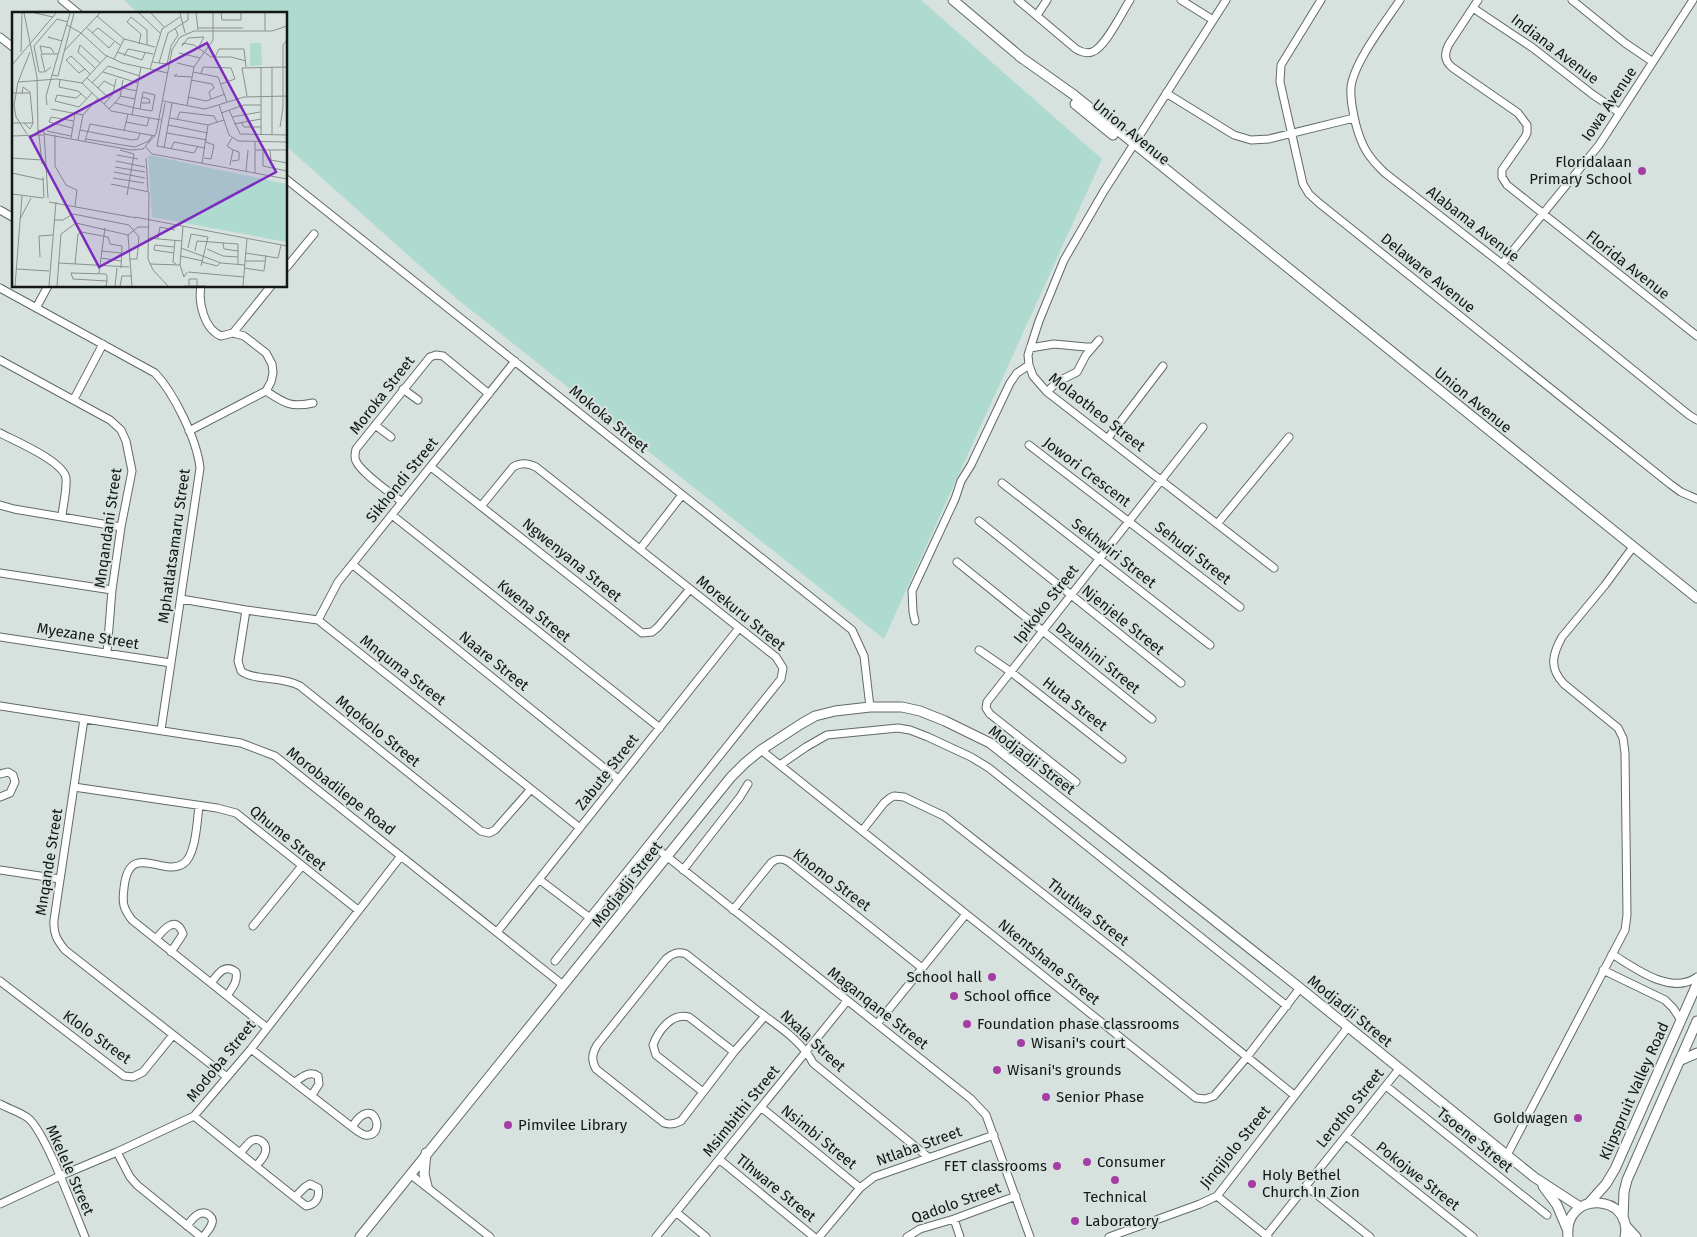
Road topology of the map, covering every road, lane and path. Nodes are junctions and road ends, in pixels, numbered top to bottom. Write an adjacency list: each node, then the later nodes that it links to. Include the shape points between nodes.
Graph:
1 (62, 0): 14 (street)
2 (952, 0): 24 (street, Union Avenue, via 1088,115)
3 (1018, 0): 15 (street)
4 (1047, 0): 15 (street)
5 (1130, 0): 15 (street, via 1102,44 1087,53 1076,49)
6 (1181, 0): 16 (street)
7 (1226, 0): 16 (street)
8 (1321, 0): 23 (street, Delaware Avenue, via 1280,70)
9 (1400, 0): 22 (street, Alabama Avenue, via 1354,74 1351,87)
10 (1478, 0): 13 (street)
11 (1572, 0): 19 (street)
12 (1692, 2): 19 (street, Iowa Avenue)
13 (1473, 8): 21 (street, Indiana Avenue); 27 (street, Florida Avenue, via 1446,50 1446,62 1524,120 1527,132 1504,166 1502,177 1507,186)
14 (77, 12)
15 (1037, 15)
16 (1212, 20): 20 (street)
17 (0, 37): 18 (street)
18 (12, 46)
19 (1653, 62): 21 (street, Iowa Avenue)
20 (1166, 93): 23 (street, via 1234,135 1260,140); 24 (street)
21 (1620, 113): 27 (street, Iowa Avenue, via 1599,145)
22 (1354, 118): 23 (street); 31 (street, Alabama Avenue, via 1364,149 1375,164)
23 (1291, 134): 67 (street, Delaware Avenue, via 1303,184 1313,198 1670,484)
24 (1132, 147): 42 (street, via 1064,260); 77 (street, Union Avenue, via 1180,187 1232,223)
25 (288, 181): 44 (street, Mokoka Street)
26 (0, 210): 28 (street)
27 (1542, 215): 31 (street, Iowa Avenue); 38 (street, Florida Avenue)
28 (12, 216)
29 (314, 234): 30 (street)
30 (288, 264)
31 (1502, 264): 54 (street, Alabama Avenue)
32 (0, 288): 36 (street, Mphatlatsamaru Street)
33 (47, 288): 36 (street)
34 (201, 288): 37 (street, via 201,308 214,332 220,336)
35 (269, 288): 37 (street)
36 (36, 308): 40 (street, Mphatlatsamaru Street)
37 (234, 333): 48 (street, via 244,336 266,353 273,373)
38 (1697, 336)
39 (1099, 340): 41 (street)
40 (103, 344): 51 (street); 57 (street, Mphatlatsamaru Street, via 155,373 165,384)
41 (1092, 346): 42 (street, via 1054,344); 49 (street, via 1077,372)
42 (1030, 348): 45 (street)
43 (0, 360): 51 (street, Mnqandani Street)
44 (515, 362): 50 (street, Sikhondi Street); 66 (street, Mokoka Street)
45 (1029, 365): 49 (street, Molaotheo Street); 92 (street, via 1010,383 922,567 912,591)
46 (1163, 366): 60 (street)
47 (403, 389): 50 (street, Moroka Street, via 430,357 436,355 443,356); 52 (street); 55 (street, Moroka Street)
48 (266, 391): 53 (street, via 288,405); 57 (street)
49 (1046, 392): 60 (street, Molaotheo Street)
50 (489, 394): 63 (street, Sikhondi Street)
51 (74, 399): 76 (street, Mnqandani Street, via 110,420 121,430 126,441 132,470)
52 (418, 400)
53 (312, 403)
54 (1697, 420)
55 (375, 426): 59 (street); 68 (street, Moroka Street, via 356,449 354,458 364,472)
56 (1203, 427): 64 (street, Ipikoko Street)
57 (190, 431): 87 (street, Mphatlatsamaru Street, via 200,468)
58 (0, 433): 72 (street, via 62,469 66,478)
59 (391, 437)
60 (1108, 438): 64 (street, Molaotheo Street)
61 (1289, 438): 75 (street)
62 (1029, 446): 74 (street, Jowori Crescent)
63 (431, 467): 68 (street, Sikhondi Street); 70 (street, Ngwenyana Street)
64 (1161, 480): 74 (street, Ipikoko Street); 75 (street, Molaotheo Street)
65 (1002, 483): 79 (street, Sekhwiri Street)
66 (682, 495): 78 (street); 103 (street, Mokoka Street, via 852,630 864,656)
67 (1697, 499)
68 (402, 502): 71 (street, Sikhondi Street)
69 (0, 505): 72 (street)
70 (482, 506): 78 (street, Morekuru Street, via 513,467 530,464); 84 (street, Ngwenyana Street, via 642,633 658,628)
71 (392, 515): 81 (street, Sikhondi Street); 106 (street, Kwena Street)
72 (62, 516): 76 (street)
73 (979, 521): 86 (street, Njenjele Street)
74 (1129, 521): 79 (street, Ipikoko Street); 89 (street, Sehudi Street)
75 (1217, 524): 82 (street, Molaotheo Street)
76 (121, 527): 85 (street, Mnqandani Street)
77 (1633, 547): 88 (street, Union Avenue); 137 (street, via 1562,637 1554,659 1558,678 1614,723 1625,745 1627,914 1625,930)
78 (640, 549): 84 (street, Morekuru Street)
79 (1099, 558): 86 (street, Ipikoko Street); 96 (street, Sekhwiri Street)
80 (956, 562): 94 (street, Dzuahini Street)
81 (353, 565): 91 (street, Sikhondi Street, via 334,588); 112 (street, Naare Street)
82 (1274, 568)
83 (0, 573): 85 (street)
84 (690, 589): 93 (street, Morekuru Street)
85 (112, 590): 98 (street, Mnqandani Street)
86 (1070, 594): 94 (street, Ipikoko Street); 101 (street, Njenjele Street)
87 (182, 598): 90 (street); 99 (street, Mphatlatsamaru Street)
88 (1697, 598)
89 (1240, 607)
90 (246, 610): 91 (street); 116 (street, Mqokolo Street, via 238,661 241,670 249,675 300,686 481,831 489,834 496,830)
91 (318, 620): 116 (street, Mnquma Street)
92 (915, 621)
93 (739, 628): 106 (street, Zabute Street); 121 (street, Morekuru Street, via 778,660 783,670 781,679)
94 (1043, 630): 100 (street, Ipikoko Street); 105 (street, Dzuahini Street)
95 (0, 637): 98 (street, Myezane Street)
96 (1210, 645)
97 (979, 650): 100 (street)
98 (107, 652): 99 (street, Myezane Street)
99 (171, 663): 107 (street, Mphatlatsamaru Street)
100 (1011, 672): 109 (street, Huta Street); 113 (street, Ipikoko Street, via 988,699 987,711)
101 (1180, 683)
102 (0, 706): 104 (street, Morobadilepe Road)
103 (870, 707): 108 (street, Modjadji Street, via 815,716); 146 (street, Modjadji Street, via 902,707 920,711 990,743)
104 (84, 719): 107 (street, Morobadilepe Road); 115 (street, Mnqande Street)
105 (1152, 719)
106 (660, 728): 112 (street, Zabute Street)
107 (161, 730): 122 (street, Morobadilepe Road, via 241,743 275,756)
108 (761, 750): 110 (street, Nkentshane Street); 123 (street, Modjadji Street, via 731,777)
109 (1122, 759)
110 (780, 765): 120 (street, Nkentshane Street); 149 (street, via 822,737 834,734 905,729 950,746 989,768)
111 (0, 774): 117 (street, via 8,772 15,782 10,793)
112 (618, 779): 119 (street, Zabute Street)
113 (1076, 782)
114 (748, 784): 126 (street)
115 (74, 787): 118 (street, Qhume Street); 127 (street, Mnqande Street)
116 (531, 789): 119 (street, Mnquma Street)
117 (0, 797)
118 (200, 806): 124 (street, Qhume Street, via 236,813); 135 (street, via 192,853 185,864 175,867 145,862 136,864 128,870 125,879 122,901 125,911)
119 (580, 828): 128 (street, Zabute Street)
120 (862, 830): 131 (street, Nkentshane Street); 161 (street, Thutlwa Street, via 894,796 904,797 944,816)
121 (650, 843): 123 (street, Maganqane Street); 132 (street, Morekuru Street)
122 (401, 856): 129 (street, Modoba Street); 134 (street, Morobadilepe Road)
123 (665, 856): 126 (street, Maganqane Street); 145 (street, Modjadji Street)
124 (301, 866): 129 (street, Qhume Street); 133 (street)
125 (0, 870): 127 (street)
126 (683, 870): 130 (street, Maganqane Street)
127 (60, 879): 156 (street, Mnqande Street, via 53,930 57,940 65,950)
128 (540, 880): 132 (street); 134 (street, Zabute Street)
129 (358, 910): 154 (street, Modoba Street)
130 (733, 910): 139 (street, Khomo Street, via 771,863 783,859); 148 (street, Maganqane Street)
131 (966, 914): 139 (street); 161 (street, Nkentshane Street, via 1194,1097 1205,1099 1214,1096)
132 (590, 918): 138 (street, Morekuru Street)
133 (253, 926)
134 (497, 932): 145 (street, Morobadilepe Road)
135 (156, 939): 136 (street); 136 (street, via 170,925 181,928 183,934)
136 (171, 952): 143 (street)
137 (1612, 954): 140 (street); 141 (street, via 1667,983 1690,983)
138 (555, 962)
139 (922, 968): 153 (street)
140 (1603, 970): 151 (street, via 1665,1000); 179 (street)
141 (1697, 977)
142 (0, 981): 156 (street, Klolo Street, via 124,1076 133,1077 143,1072)
143 (210, 983): 147 (street); 147 (street, via 220,971 232,968 237,977)
144 (1697, 984): 151 (street, Klipspruit Valley Road)
145 (563, 985): 178 (street, Modjadji Street)
146 (1300, 988): 149 (street, Nkentshane Street); 155 (street, Modjadji Street)
147 (227, 996): 154 (street)
148 (847, 1001): 153 (street, Maganqane Street); 158 (street, Msimbithi Street)
149 (1287, 1006): 161 (street, Nkentshane Street)
150 (765, 1016): 158 (street, Nxala Street); 159 (street); 167 (street, Nxala Street, via 686,954 675,953 666,959 592,1054 596,1069 668,1124 681,1121)
151 (1681, 1020): 193 (street, Klipspruit Valley Road, via 1615,1169 1606,1184)
152 (1697, 1021): 162 (street, Klipspruit Valley Road)
153 (877, 1024): 174 (street, Maganqane Street, via 971,1099 986,1115)
154 (266, 1027): 157 (street, Modoba Street)
155 (1348, 1027): 163 (street, Modjadji Street); 169 (street, Jinqijolo Street)
156 (172, 1035): 164 (street, Mnqande Street)
157 (250, 1049): 164 (street, Modoba Street); 165 (street)
158 (807, 1051): 171 (street, Msimbithi Street); 180 (street, Nxala Street, via 813,1063)
159 (734, 1052): 167 (street); 167 (street, via 684,1015 673,1018 658,1036 653,1044 656,1056)
160 (1697, 1053): 162 (street)
161 (1247, 1056): 169 (street, Thutlwa Street)
162 (1679, 1061): 197 (street, Klipspruit Valley Road, via 1627,1180)
163 (1399, 1069): 166 (street, Lerotho Street); 179 (street, Modjadji Street)
164 (227, 1077): 172 (street, Modoba Street)
165 (295, 1082): 168 (street); 168 (street, via 306,1074 318,1076 319,1084)
166 (1386, 1086): 175 (street, Lerotho Street); 195 (street, Tsoene Street)
167 (704, 1092)
168 (312, 1095): 173 (street)
169 (1294, 1095): 190 (street, Jinqijolo Street)
170 (0, 1104): 184 (street, Mkelele Street, via 28,1118 36,1127)
171 (762, 1108): 181 (street, Msimbithi Street); 188 (street, Nsimbi Street)
172 (194, 1116): 176 (street, Modoba Street); 177 (street)
173 (352, 1126)
174 (994, 1135): 180 (street, Ntlaba Street); 189 (street, Maganqane Street)
175 (1346, 1136): 187 (street, Lerotho Street); 214 (street, Pokojwe Street)
176 (117, 1152): 184 (street, Modoba Street); 198 (street, via 137,1185)
177 (240, 1153): 182 (street); 182 (street, via 252,1140 262,1142 266,1151)
178 (426, 1153): 183 (street, Modjadji Street); 186 (street, via 424,1174)
179 (1507, 1155): 185 (street, Modjadji Street)
180 (928, 1157): 188 (street, Ntlaba Street, via 874,1177)
181 (720, 1160): 194 (street, Msimbithi Street); 207 (street, Tlhware Street)
182 (256, 1166): 191 (street)
183 (410, 1174): 186 (street); 203 (street, Modjadji Street)
184 (60, 1176): 192 (street, Modoba Street); 201 (street, Mkelele Street)
185 (1534, 1177): 193 (street, Modjadji Street); 199 (street, Modjadji Street, via 1557,1205)
186 (427, 1186): 204 (street)
187 (1306, 1186): 200 (street, Lerotho Street); 213 (street)
188 (860, 1188): 208 (street, Ntlaba Street)
189 (1016, 1196): 196 (street, Qadolo Street); 211 (street, Maganqane Street)
190 (1217, 1196): 200 (street); 212 (street, Jinqijolo Street)
191 (295, 1197)
192 (0, 1204)
193 (1584, 1205): 197 (street, via 1605,1203 1619,1212); 199 (street, Klipspruit Valley Road, via 1573,1214)
194 (676, 1212): 205 (street, Msimbithi Street); 206 (street)
195 (1547, 1215)
196 (954, 1219): 209 (street, Qadolo Street, via 920,1229); 210 (street)
197 (1624, 1222): 215 (street, Klipspruit Valley Road); 216 (street)
198 (186, 1226): 202 (street); 202 (street, via 199,1213 209,1214 212,1223)
199 (1568, 1234)
200 (1267, 1236)
201 (85, 1237)
202 (202, 1237)
203 (360, 1237)
204 (490, 1237)
205 (656, 1237)
206 (706, 1237)
207 (814, 1237)
208 (820, 1237)
209 (907, 1237)
210 (960, 1237)
211 (1030, 1237)
212 (1109, 1237)
213 (1370, 1237)
214 (1474, 1237)
215 (1625, 1237)
216 (1636, 1237)

